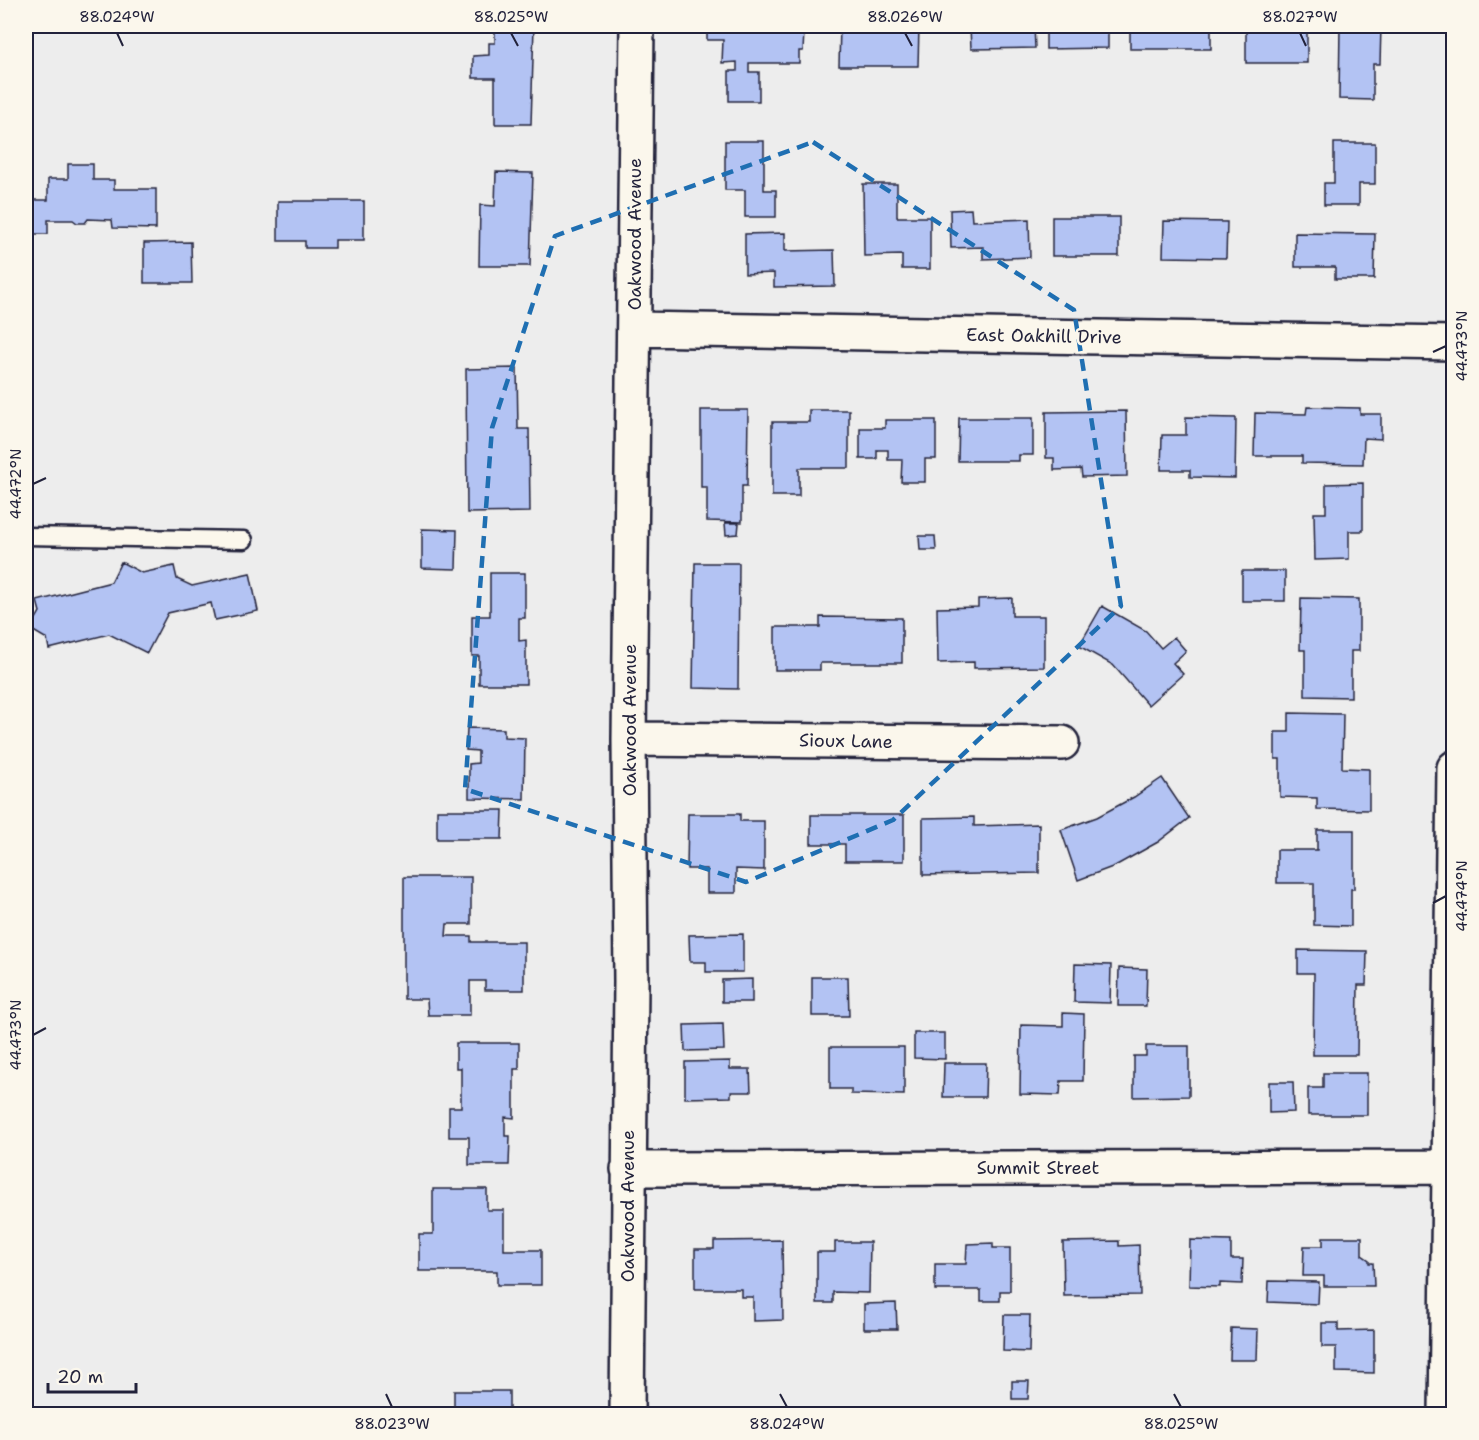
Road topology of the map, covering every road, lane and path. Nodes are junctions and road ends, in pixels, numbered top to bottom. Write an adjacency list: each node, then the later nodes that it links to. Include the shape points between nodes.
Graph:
1 (637, 26): 2 (street, Oakwood Avenue)
2 (635, 329): 3 (street, East Oakhill Drive); 6 (street, Oakwood Avenue)
3 (1454, 343)
4 (26, 536): 5 (lane)
5 (244, 540)
6 (629, 739): 7 (street, Sioux Lane); 10 (street, Oakwood Avenue)
7 (1062, 743)
8 (1454, 768): 9 (street)
9 (1449, 1167): 10 (street, Summit Street); 11 (street)
10 (628, 1169): 13 (street, Oakwood Avenue)
11 (1451, 1218): 12 (street)
12 (1449, 1404)
13 (627, 1414)

